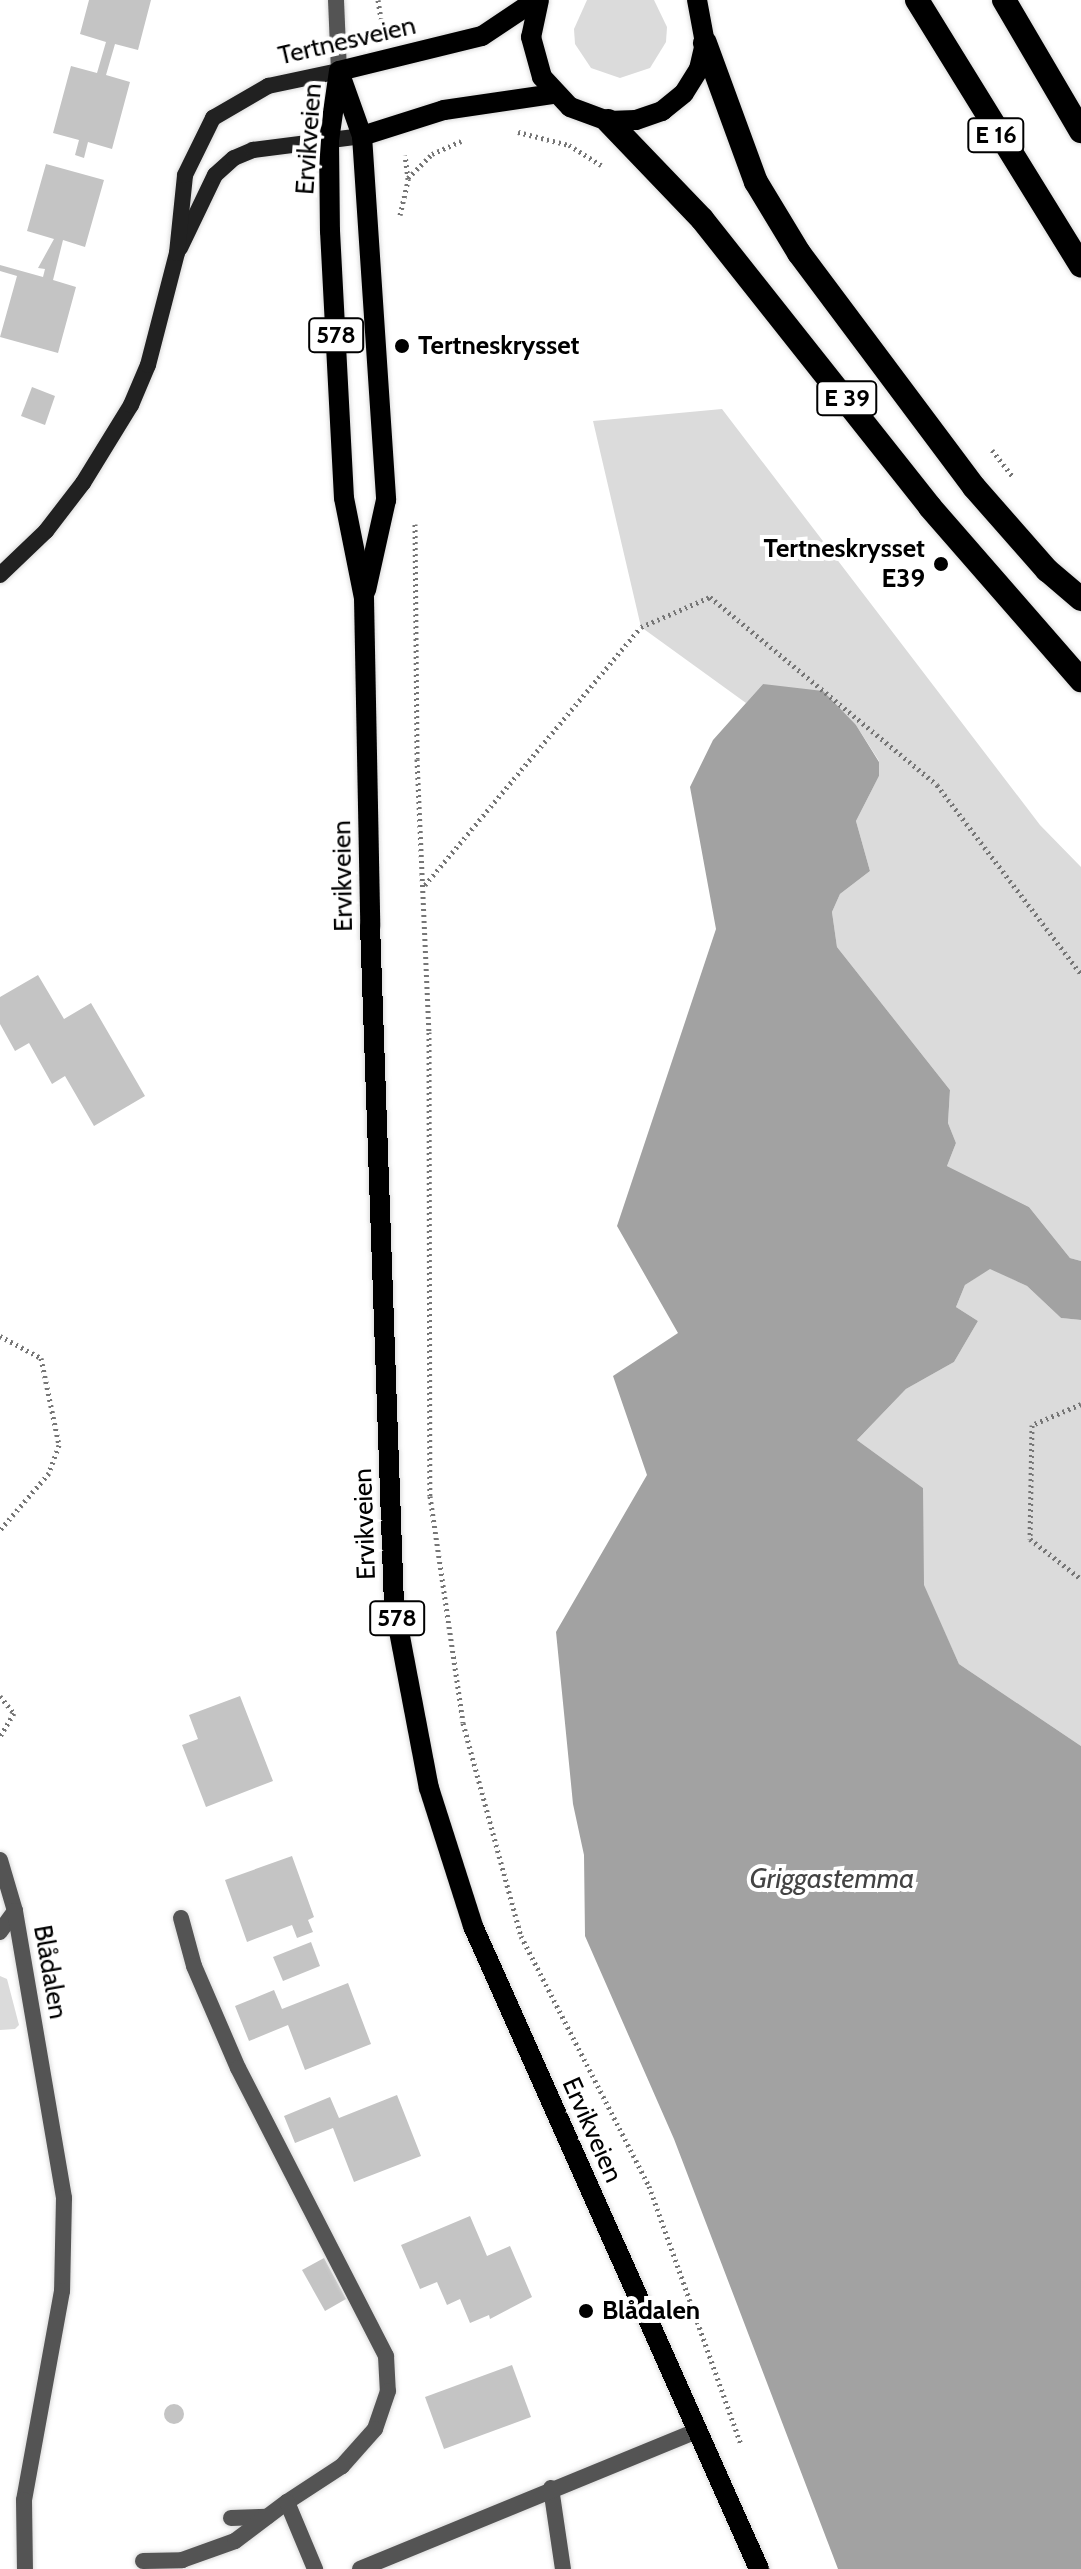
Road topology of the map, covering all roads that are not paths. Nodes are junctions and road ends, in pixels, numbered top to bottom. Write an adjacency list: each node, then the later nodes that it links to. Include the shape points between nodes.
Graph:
1 (336, 0): 7 (street)
2 (537, 0): 7 (main road, Tertnesveien, via 482,36); 8 (main road, via 532,23 535,57)
3 (697, 0): 6 (main road)
4 (917, 0): 14 (highway, E 16)
5 (1004, 0): 10 (highway, E 16)
6 (705, 43): 9 (main road, via 691,81 662,111 636,120); 17 (highway, E 39, via 756,182 799,253 974,487 1047,570)
7 (339, 71): 11 (main road, Ervikveien / 578); 12 (main road, Ervikveien / 578); 13 (main road, Tertnesveien, via 268,86 213,118 185,175)
8 (554, 94): 9 (main road, via 570,107); 11 (main road, Tertnesveien, via 488,100)
9 (608, 121): 18 (highway, E 39, via 702,219 930,507)
10 (1081, 131)
11 (362, 136): 12 (main road, Tertnesveien); 16 (main road, Ervikveien / 578, via 386,500)
12 (329, 140): 13 (main road, Tertnesveien, via 253,150 234,158 215,175); 16 (main road, Ervikveien / 578, via 344,498)
13 (177, 253): 15 (main road, Tertnesveien, via 148,365 112,443 46,531)
14 (1081, 266)
15 (0, 575)
16 (364, 598): 23 (main road, Ervikveien / 578, via 394,1605 429,1788 473,1926)
17 (1081, 599)
18 (1081, 680)
19 (0, 1860): 20 (street, Blådalen)
20 (15, 1911): 22 (street); 29 (street, Blådalen, via 64,2198 62,2291 24,2500)
21 (181, 1918): 25 (street, via 194,1966 238,2068 386,2356 388,2391 375,2429 342,2466)
22 (0, 1932)
23 (696, 2431): 24 (street); 33 (main road, Ervikveien / 578)
24 (551, 2488): 31 (street); 32 (street)
25 (287, 2502): 26 (street); 30 (street)
26 (267, 2517): 27 (street); 28 (street, via 222,2546 182,2560)
27 (231, 2518)
28 (143, 2561)
29 (25, 2569)
30 (315, 2569)
31 (360, 2569)
32 (563, 2569)
33 (759, 2569)

